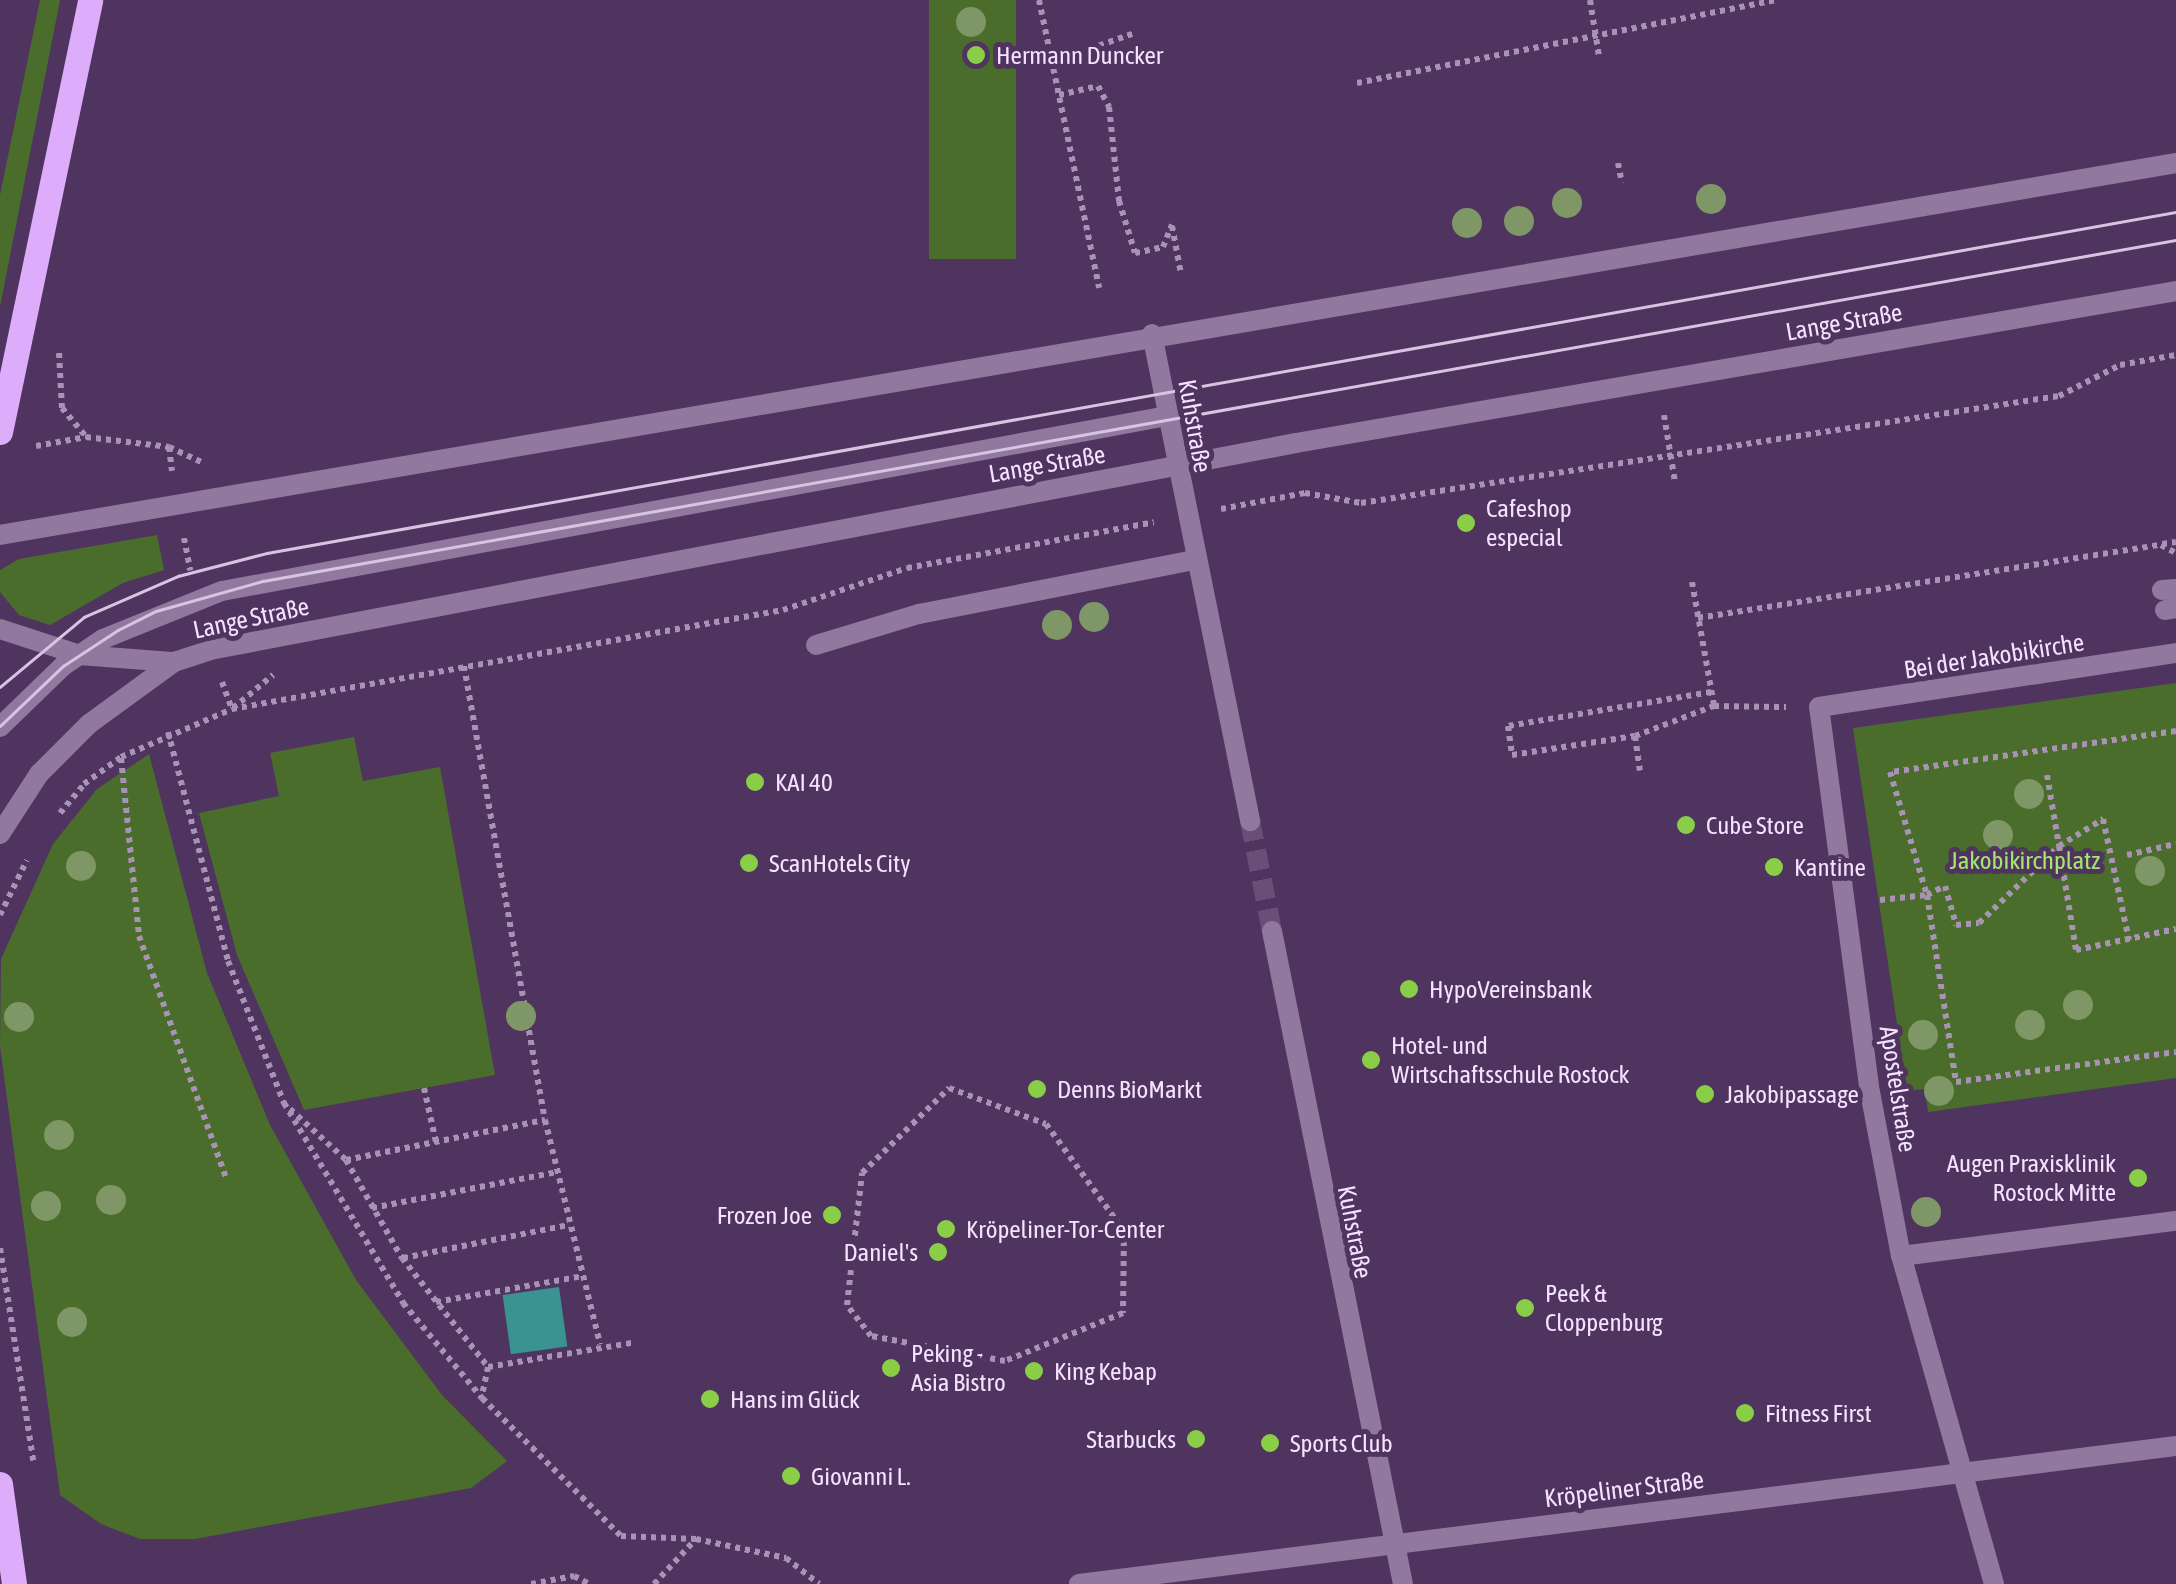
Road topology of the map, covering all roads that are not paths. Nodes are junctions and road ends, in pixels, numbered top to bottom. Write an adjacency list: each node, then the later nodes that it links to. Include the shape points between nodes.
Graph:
1 (90, 0): 6 (main road)
2 (2176, 162): 4 (street)
3 (2176, 291): 7 (street, Lange Straße)
4 (1152, 334): 5 (street, Kuhstraße); 8 (street)
5 (1168, 416): 7 (street, Kuhstraße); 13 (street, via 222,591 144,617)
6 (9, 440)
7 (1176, 465): 9 (street, Kuhstraße); 14 (street, Lange Straße, via 227,646)
8 (0, 535)
9 (1194, 560): 11 (street, via 864,626); 17 (street, Kuhstraße)
10 (0, 629): 13 (street)
11 (816, 645)
12 (2176, 653): 15 (street, Bei der Jakobikirche)
13 (80, 654): 14 (street); 16 (street)
14 (174, 662): 18 (street, Lange Straße, via 65,746)
15 (1819, 707): 21 (street, Apostelstraße, via 1870,1086)
16 (0, 726)
17 (1250, 820)
18 (0, 834)
19 (1272, 931): 25 (street, Kuhstraße)
20 (2176, 1222): 21 (street)
21 (1901, 1256): 23 (street, Apostelstraße)
22 (2176, 1446): 23 (street, Kröpeliner Straße)
23 (1960, 1473): 25 (street, Kröpeliner Straße); 29 (street, Apostelstraße)
24 (0, 1484): 26 (main road)
25 (1394, 1542): 27 (street, Kröpeliner Straße); 28 (street, Kuhstraße)
26 (14, 1584)
27 (1079, 1584)
28 (1403, 1584)
29 (1994, 1584)

